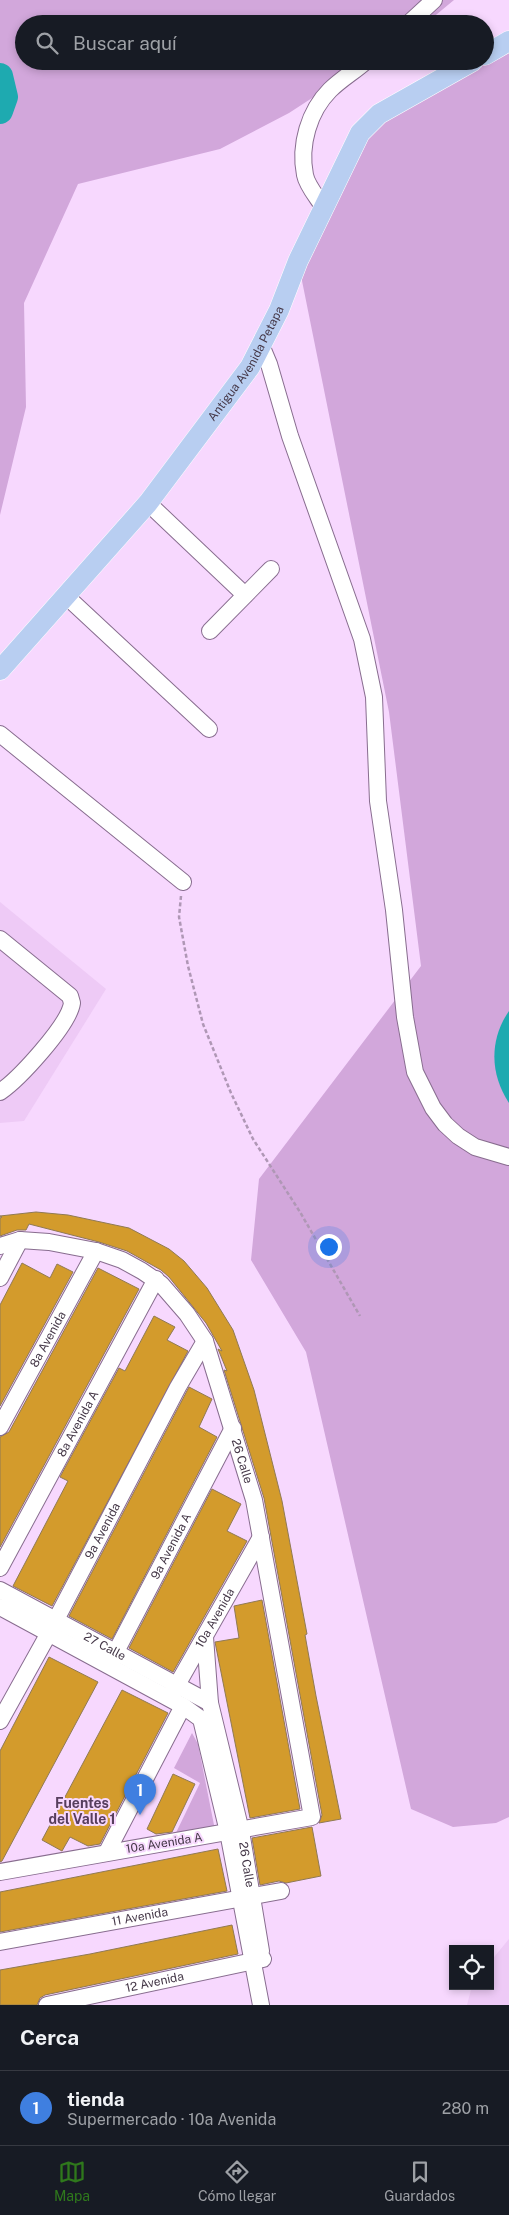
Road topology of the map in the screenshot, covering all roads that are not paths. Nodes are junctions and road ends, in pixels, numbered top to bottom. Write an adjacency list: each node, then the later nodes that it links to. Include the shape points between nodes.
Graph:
1 (434, 0): 2 (street)
2 (418, 15)
3 (509, 41): 4 (main road)
4 (494, 49)
5 (354, 70): 7 (street, via 319,102 311,118 303,152 305,177)
6 (457, 70): 7 (main road, Antigua Avenida Petapa, via 368,123 360,133)
7 (324, 208): 8 (main road, Antigua Avenida Petapa)
8 (261, 345): 9 (main road, Antigua Avenida Petapa, via 250,367); 20 (street, via 362,640 374,698 378,801 415,1072 433,1108 458,1136 475,1146)
9 (148, 503): 11 (main road, Antigua Avenida Petapa); 12 (street)
10 (271, 569): 12 (street)
11 (66, 596): 14 (main road, Antigua Avenida Petapa); 15 (street)
12 (245, 596): 13 (street)
13 (210, 631)
14 (0, 670)
15 (209, 729)
16 (0, 734): 17 (street)
17 (183, 882)
18 (0, 939): 19 (street, via 70,996 72,1003 62,1024 39,1055)
19 (0, 1092)
20 (509, 1157)
21 (20, 1240): 22 (street); 23 (street, 26 Calle); 24 (street)
22 (0, 1246)
23 (96, 1250): 25 (street, 26 Calle); 27 (street, 8a Avenida)
24 (0, 1278)
25 (156, 1279): 26 (street, 26 Calle); 30 (street, 8a Avenida A)
26 (206, 1341): 28 (street, 26 Calle); 33 (street, 9a Avenida, via 178,1387)
27 (0, 1427)
28 (233, 1428): 29 (street, 26 Calle); 35 (street, 9a Avenida A)
29 (261, 1538): 34 (street, 10a Avenida); 41 (street, 26 Calle)
30 (0, 1568)
31 (0, 1590): 33 (street, 27 Calle)
32 (0, 1607): 33 (street, 27 Calle)
33 (53, 1627): 35 (street, 27 Calle); 39 (street, 9a Avenida)
34 (205, 1637): 36 (street, 10a Avenida); 38 (street, 26 Calle)
35 (112, 1659): 36 (street, 27 Calle); 37 (street, 27 Calle)
36 (178, 1684): 37 (street, 10a Avenida); 38 (street, 27 Calle)
37 (176, 1703): 40 (street, 27 Calle, via 201,1718); 43 (street, 10a Avenida)
38 (210, 1703): 42 (street, 26 Calle)
39 (0, 1721)
40 (203, 1723): 42 (street, 26 Calle)
41 (310, 1801): 42 (street, 10a Avenida A, via 312,1817)
42 (234, 1832): 43 (street, 10a Avenida A); 46 (street, 26 Calle)
43 (107, 1852): 44 (street, 10a Avenida A)
44 (0, 1872)
45 (281, 1891): 46 (street, 11 Avenida)
46 (246, 1897): 47 (street, 11 Avenida); 48 (street, 26 Calle)
47 (0, 1942)
48 (257, 1960): 49 (street, 12 Avenida); 50 (street, 26 Calle); 51 (street, 26 Calle)
49 (47, 2005)
50 (260, 2005)
51 (271, 2005)

